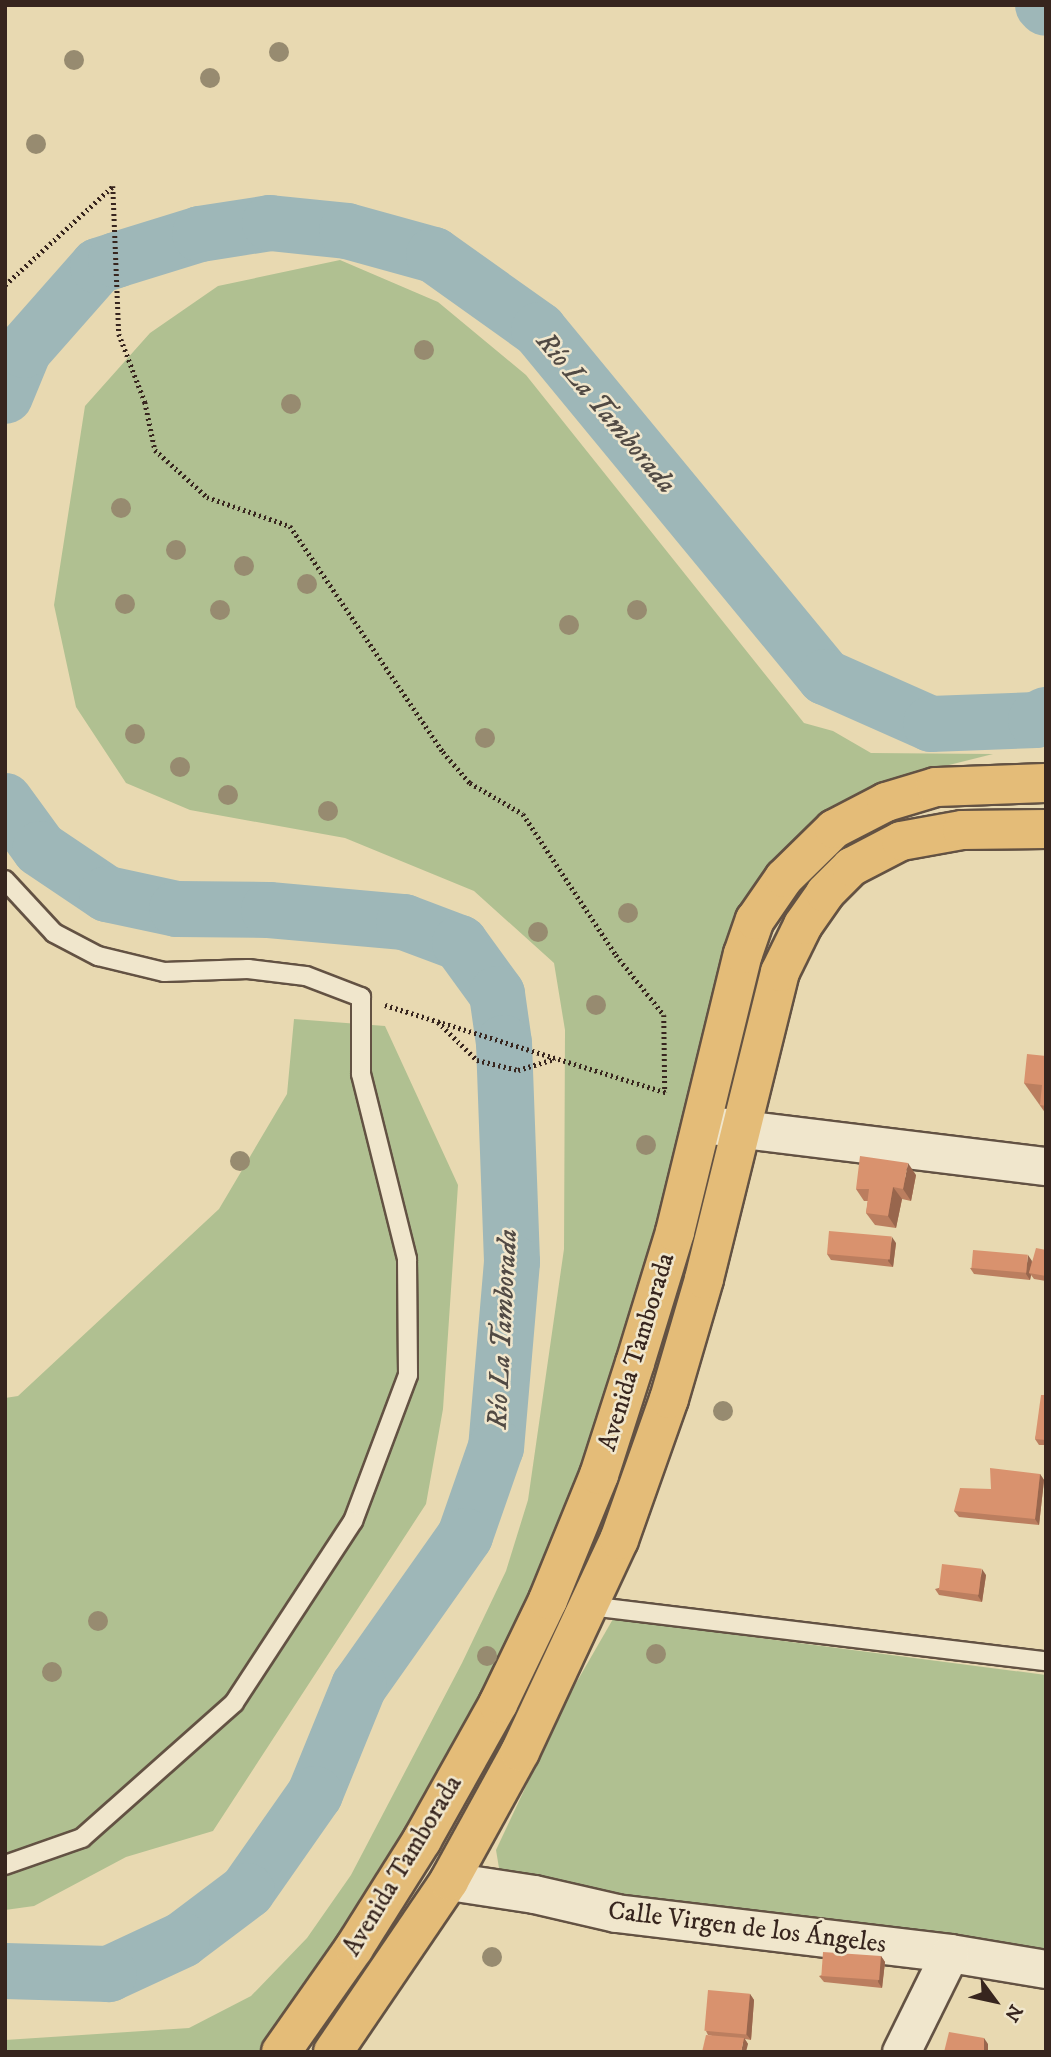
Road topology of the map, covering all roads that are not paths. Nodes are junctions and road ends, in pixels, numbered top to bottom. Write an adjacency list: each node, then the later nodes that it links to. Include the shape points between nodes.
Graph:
1 (1046, 783): 4 (main road, Avenida Tamborada, via 936,787 886,802 826,836 784,878 755,920)
2 (1046, 829): 5 (main road, Avenida Tamborada, via 962,830 901,841 851,867 803,925 780,972)
3 (5, 880): 9 (lane, via 54,933 98,956 164,972 248,970 306,976 361,997 361,1074 407,1259 408,1376 353,1521 234,1703 82,1839)
4 (706, 1114): 5 (street); 13 (main road, Avenida Tamborada, via 675,1232 599,1475 548,1600 498,1704 422,1840)
5 (742, 1131): 6 (street); 7 (main road, Avenida Tamborada, via 668,1399 619,1540)
6 (1046, 1166)
7 (589, 1606): 8 (lane); 10 (main road, Avenida Tamborada, via 520,1752)
8 (1046, 1661)
9 (5, 1865)
10 (449, 1881): 11 (street, Calle Virgen de los Ángeles, via 616,1913); 14 (main road, Avenida Tamborada)
11 (950, 1953): 12 (street, Calle Virgen de los Ángeles); 15 (street)
12 (1046, 1969)
13 (281, 2052)
14 (333, 2052)
15 (901, 2052)

